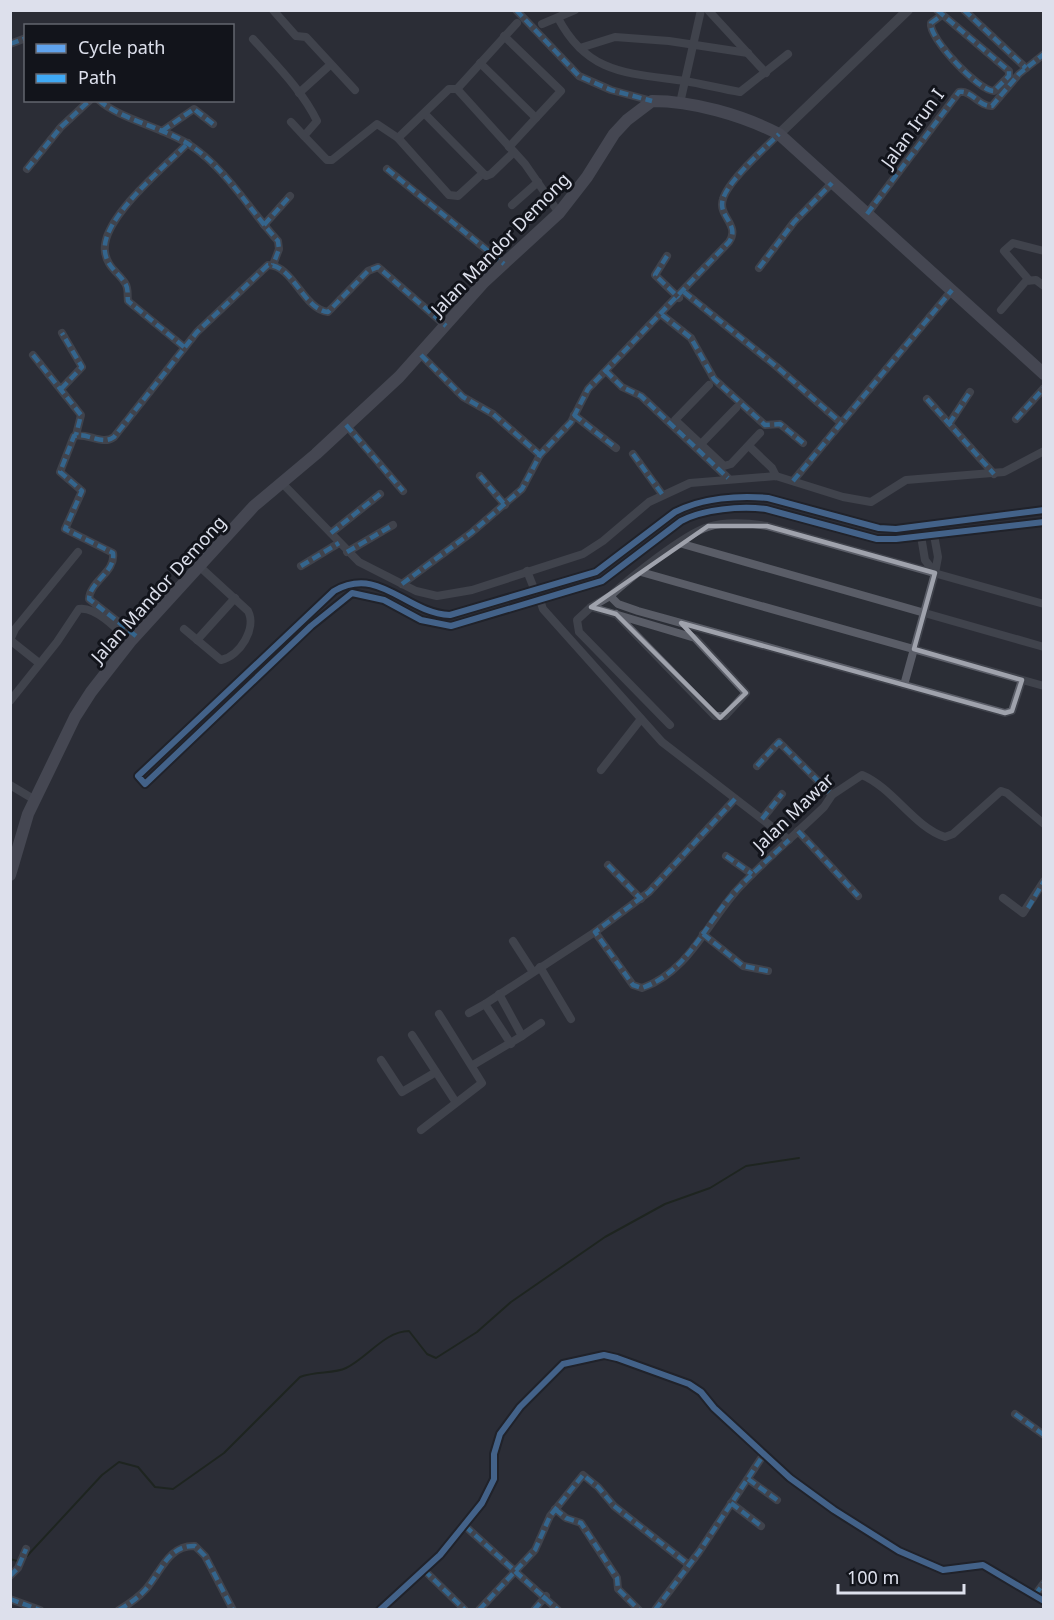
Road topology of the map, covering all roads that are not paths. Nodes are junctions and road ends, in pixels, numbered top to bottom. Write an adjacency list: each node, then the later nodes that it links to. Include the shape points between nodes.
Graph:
1 (273, 10): 22 (street, via 296,36 306,37)
2 (516, 10): 29 (street, via 579,76)
3 (575, 10): 9 (street)
4 (701, 10): 15 (street)
5 (708, 10): 18 (street)
6 (964, 10): 23 (street)
7 (907, 11): 38 (street)
8 (940, 13): 8 (street, via 931,23 931,32 951,58 985,89 994,91 1009,71)
9 (558, 18): 11 (street); 17 (street)
10 (517, 23): 12 (street)
11 (542, 24)
12 (504, 36): 21 (street); 34 (street, via 560,88 560,93)
13 (24, 39): 16 (street)
14 (253, 39): 28 (street)
15 (694, 44): 17 (street, via 615,37); 18 (street); 25 (street)
16 (10, 45)
17 (580, 48): 25 (street, via 613,70)
18 (748, 53): 24 (street)
19 (788, 54): 24 (street)
20 (1044, 54): 23 (street, Jalan Irun I)
21 (480, 63): 26 (street); 34 (street)
22 (330, 65): 27 (street); 28 (street)
23 (1026, 68): 51 (street, Jalan Irun I, via 992,106 984,106 967,92 959,92)
24 (766, 73): 25 (street, via 740,92)
25 (684, 81): 32 (street)
26 (457, 89): 33 (street, via 449,89); 42 (street)
27 (355, 90)
28 (299, 93): 39 (street, via 317,121)
29 (652, 101): 32 (main road); 50 (main road, Jalan Mandor Demong, via 614,134)
30 (88, 102): 43 (street)
31 (101, 102): 37 (street, via 108,110)
32 (680, 103): 38 (main road, via 747,120)
33 (425, 114): 40 (street); 45 (street)
34 (536, 118): 42 (street)
35 (291, 122): 39 (street)
36 (213, 124): 37 (street, via 194,110)
37 (162, 130): 41 (street)
38 (779, 134): 47 (main road); 61 (street, via 724,195 722,205 733,226 732,237)
39 (304, 136): 40 (street, via 330,161 371,126 381,125)
40 (398, 138): 45 (street, via 452,196 458,196)
41 (188, 143): 52 (street, via 216,166); 66 (street, via 116,217 105,244 110,267 126,285 128,301)
42 (512, 150): 45 (street, via 491,174); 46 (street)
43 (27, 169)
44 (387, 170): 55 (street)
45 (482, 174)
46 (538, 182): 49 (street); 50 (street)
47 (832, 183): 51 (main road); 57 (street, via 794,222)
48 (290, 196): 52 (street)
49 (512, 205)
50 (559, 213): 55 (main road, Jalan Mandor Demong)
51 (867, 214): 60 (main road)
52 (264, 225): 56 (street, via 279,245)
53 (1044, 251): 58 (street, via 1013,243 1004,251)
54 (667, 256): 61 (street, via 655,275)
55 (504, 264): 64 (main road, Jalan Mandor Demong)
56 (273, 265): 64 (street, via 328,312 378,267); 66 (street, via 261,269)
57 (759, 268)
58 (1029, 280): 59 (street); 62 (street)
59 (1044, 286)
60 (952, 290): 70 (main road); 79 (street)
61 (681, 295): 63 (street); 79 (street, via 777,367)
62 (1001, 310)
63 (662, 315): 69 (street); 84 (street, via 690,338 708,371 723,388 765,425 780,424)
64 (446, 326): 68 (main road, Jalan Mandor Demong)
65 (62, 333): 73 (street, via 82,367)
66 (184, 346): 83 (street, via 114,437 105,440)
67 (33, 355): 73 (street)
68 (421, 355): 81 (main road, Jalan Mandor Demong); 90 (street, via 463,397 493,414)
69 (606, 371): 77 (street, via 580,400); 94 (street, via 622,387 641,396)
70 (1044, 374)
71 (709, 385): 85 (street, via 675,420)
72 (1044, 388): 78 (street)
73 (62, 389): 83 (street, via 81,415)
74 (970, 392): 80 (street)
75 (927, 399): 80 (street)
76 (736, 408): 85 (street)
77 (574, 415): 87 (street); 90 (street)
78 (1016, 419)
79 (840, 422): 95 (street)
80 (949, 424): 91 (street)
81 (346, 425): 96 (main road, Jalan Mandor Demong); 97 (street)
82 (760, 433): 86 (street)
83 (76, 435): 134 (street, via 60,472 82,491 65,529 113,553 113,563 89,599)
84 (803, 443)
85 (701, 444): 86 (street, via 724,466)
86 (748, 446): 93 (street)
87 (616, 448)
88 (1044, 451): 91 (street)
89 (633, 454): 99 (street)
90 (540, 455): 100 (street, via 528,482)
91 (994, 474): 95 (street, via 906,480 871,502)
92 (480, 476): 100 (street)
93 (776, 476): 94 (street); 95 (street)
94 (728, 478): 99 (street, via 690,483)
95 (793, 481)
96 (281, 482): 108 (street); 115 (main road, Jalan Mandor Demong)
97 (403, 491)
98 (380, 494): 108 (street)
99 (662, 494): 117 (street, via 594,548)
100 (506, 505): 120 (street)
101 (808, 509): 102 (street, via 859,524 896,529); 103 (street, via 750,496 689,505); 104 (street)
102 (1044, 510)
103 (669, 516): 107 (street); 121 (street, via 596,572)
104 (805, 520): 107 (street, via 750,507 692,515); 110 (street, via 877,539)
105 (1044, 522): 109 (street)
106 (393, 525): 114 (street)
107 (675, 525): 124 (street, via 602,581)
108 (331, 533): 111 (street)
109 (934, 535): 110 (street); 119 (street, via 938,556)
110 (921, 536): 119 (street, via 925,560)
111 (339, 543): 114 (street); 116 (street)
112 (679, 543): 118 (street); 119 (street, via 708,526 746,523); 127 (street)
113 (78, 552): 135 (street)
114 (347, 552): 120 (street, via 364,566)
115 (199, 566): 123 (street); 134 (main road, Jalan Mandor Demong)
116 (301, 566)
117 (527, 571): 120 (street, via 437,597); 121 (street)
118 (641, 572): 122 (street); 138 (street)
119 (935, 573): 125 (street); 127 (street)
120 (402, 584)
121 (535, 591): 129 (street, via 441,615 388,590 350,582)
122 (610, 596): 126 (street); 131 (street, via 628,608)
123 (235, 598): 136 (street); 136 (street, via 251,617 247,639 225,660)
124 (540, 600): 130 (street, via 439,626 384,600 352,593); 144 (street, via 543,609)
125 (1044, 604)
126 (591, 607): 128 (street); 145 (street, via 577,620 579,632)
127 (924, 613): 137 (street); 138 (street)
128 (616, 614): 133 (street); 133 (street, via 720,718 746,693)
129 (305, 618): 130 (street); 130 (street, via 138,776 145,784)
130 (311, 626)
131 (699, 628): 133 (street); 141 (street)
132 (184, 629): 136 (street)
133 (695, 638)
134 (133, 639): 139 (street, via 88,608 79,609); 152 (main road, Jalan Mandor Demong, via 83,704)
135 (10, 640): 139 (street)
136 (197, 640)
137 (1044, 647)
138 (914, 649): 140 (street); 141 (street)
139 (39, 663): 143 (street)
140 (1022, 680): 141 (street, via 1012,711 1005,713); 142 (street)
141 (904, 685)
142 (1044, 686)
143 (12, 695)
144 (641, 719): 147 (street); 151 (street, via 670,748)
145 (670, 725)
146 (757, 766): 150 (street, via 778,742)
147 (601, 770)
148 (10, 785): 152 (street)
149 (782, 794): 153 (street)
150 (832, 795): 154 (street, Jalan Mawar, via 862,775 945,837 996,793 1004,792); 155 (street, Jalan Mawar)
151 (735, 799): 153 (street); 164 (street, via 672,871)
152 (35, 800): 160 (main road, Jalan Mandor Demong)
153 (762, 819): 156 (street)
154 (1044, 824)
155 (798, 831): 156 (street, Jalan Mawar); 162 (street)
156 (789, 840): 159 (street, Jalan Mawar)
157 (726, 856): 159 (street)
158 (608, 865): 164 (street)
159 (752, 874): 166 (street, Jalan Mawar)
160 (10, 875)
161 (1044, 881): 163 (street, via 1023,913)
162 (858, 896)
163 (1003, 898)
164 (641, 899): 165 (street)
165 (595, 932): 166 (street, Jalan Mawar, via 633,985 642,988 670,974); 168 (street)
166 (703, 934): 169 (street, via 743,966)
167 (513, 941): 168 (street)
168 (537, 970): 170 (street); 174 (street)
169 (768, 971)
170 (499, 994): 171 (street); 177 (street)
171 (485, 1004): 172 (street); 178 (street)
172 (469, 1013)
173 (439, 1014): 180 (street)
174 (571, 1019)
175 (541, 1023): 177 (street)
176 (412, 1035): 181 (street)
177 (522, 1036): 178 (street)
178 (511, 1044): 180 (street)
179 (381, 1060): 181 (street, via 402,1092)
180 (473, 1065): 182 (street, via 482,1083)
181 (436, 1072): 182 (street)
182 (455, 1101): 183 (street)
183 (421, 1130)
184 (1015, 1414): 185 (street)
185 (1044, 1436)
186 (764, 1454): 187 (street); 192 (street, via 689,1384 617,1358 572,1360 546,1379 506,1424 496,1443 491,1489); 199 (street, via 818,1499 899,1551 943,1570 983,1565)
187 (748, 1479): 188 (street); 189 (street)
188 (777, 1500)
189 (732, 1503): 191 (street); 194 (street)
190 (555, 1509): 194 (street, via 580,1476 586,1476 614,1506); 196 (street, via 535,1550); 211 (street, via 580,1523 617,1578 618,1589)
191 (761, 1526)
192 (465, 1527): 195 (street); 196 (street)
193 (26, 1549): 197 (street)
194 (689, 1565): 212 (street)
195 (424, 1570): 206 (street); 207 (street)
196 (516, 1570): 200 (street); 208 (street)
197 (10, 1576)
198 (1044, 1583): 199 (street)
199 (1035, 1595): 202 (street)
200 (546, 1596): 209 (street); 210 (street)
201 (10, 1599): 203 (street)
202 (1044, 1601)
203 (40, 1610)
204 (119, 1610): 205 (street, via 146,1589 172,1553 187,1546 200,1549)
205 (233, 1610)
206 (380, 1610)
207 (465, 1610)
208 (479, 1610)
209 (534, 1610)
210 (558, 1610)
211 (639, 1610)
212 (655, 1610)

